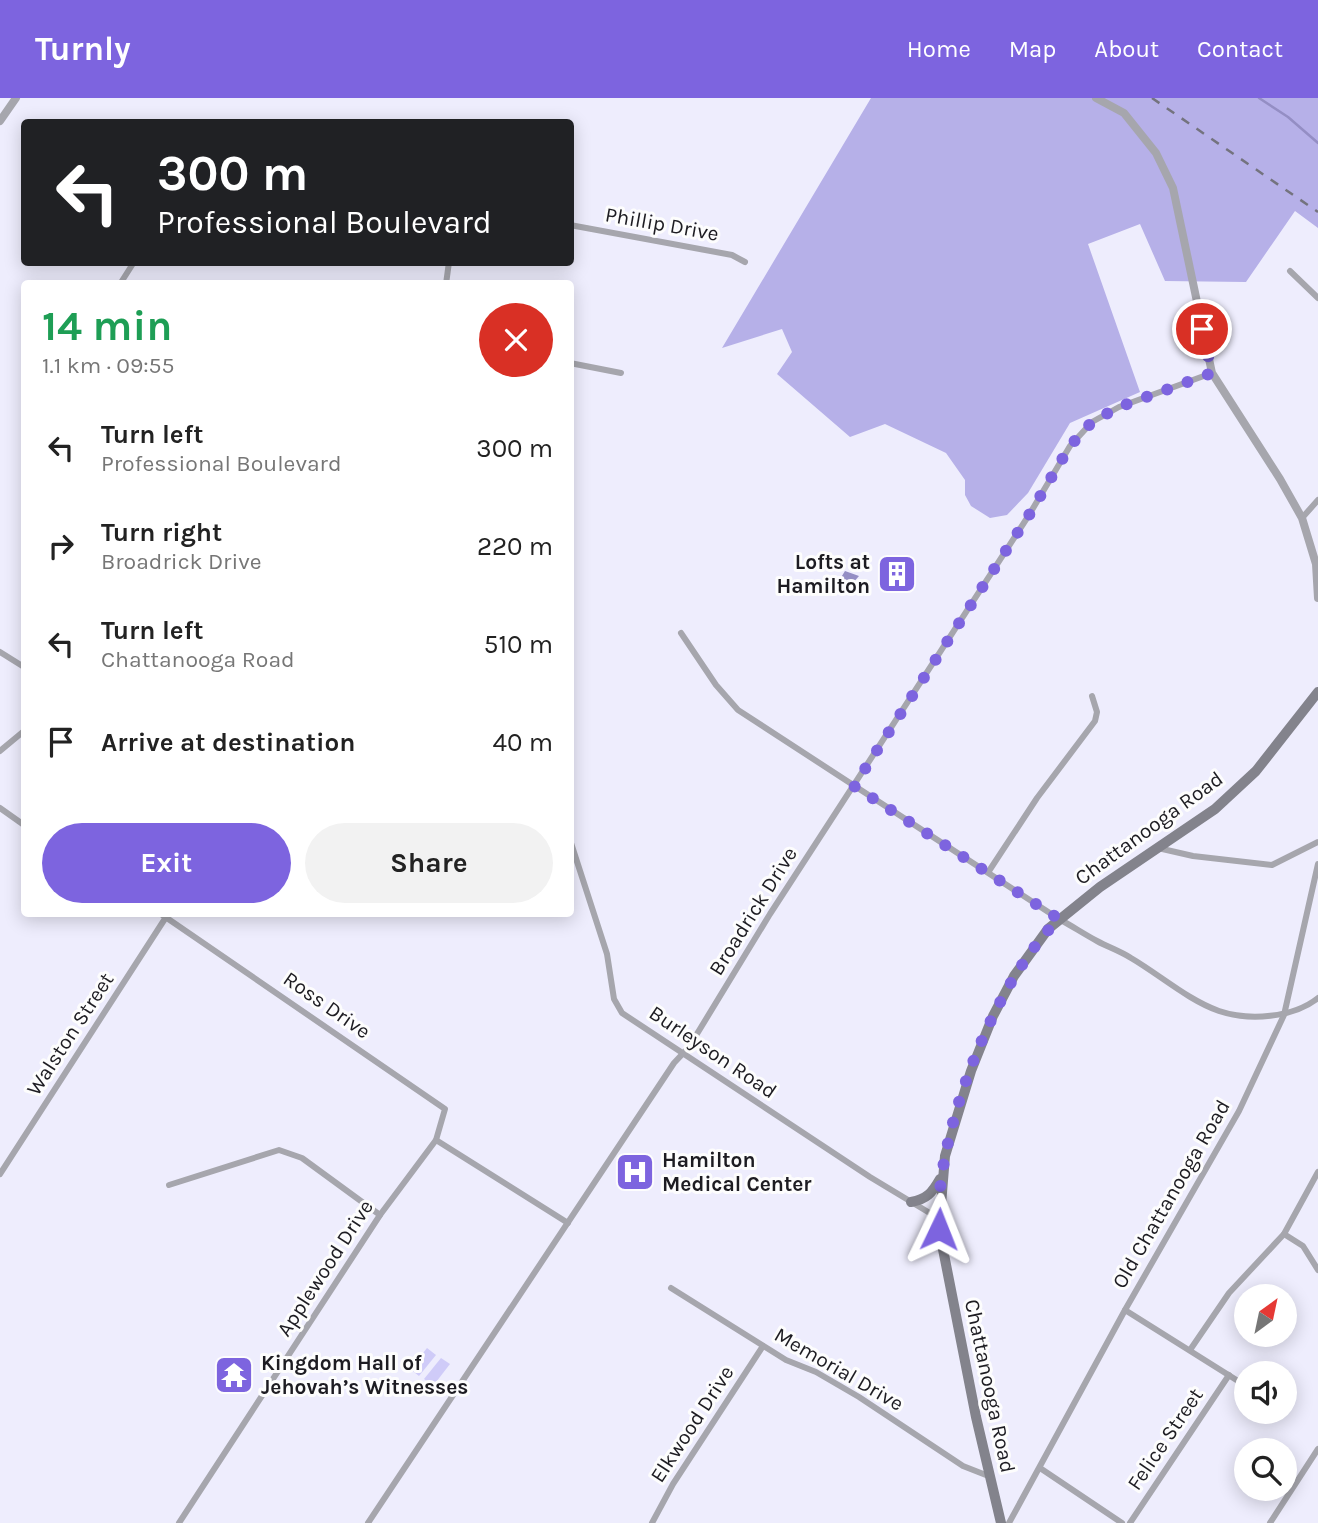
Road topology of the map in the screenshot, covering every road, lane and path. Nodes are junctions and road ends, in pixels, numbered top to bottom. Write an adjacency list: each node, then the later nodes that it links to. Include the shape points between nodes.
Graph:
1 (16, 98): 3 (street)
2 (1096, 98): 10 (street, via 1124,113 1156,153 1172,188)
3 (0, 121)
4 (574, 227): 5 (street, Phillip Drive, via 732,255)
5 (745, 262)
6 (1290, 271): 7 (street)
7 (1318, 298)
8 (574, 364): 9 (street)
9 (621, 373)
10 (1212, 373): 12 (street); 21 (street, Broadrick Drive, via 1119,407 1092,422 1070,446)
11 (1318, 500): 12 (street)
12 (1302, 518): 13 (street, via 1316,564)
13 (1318, 598)
14 (681, 633): 21 (street, via 738,710)
15 (0, 652): 16 (street)
16 (21, 665)
17 (1318, 692): 25 (main road, Chattanooga Road, via 1256,771 1215,809)
18 (1092, 696): 28 (street, via 1095,721)
19 (21, 734): 20 (street)
20 (0, 751)
21 (854, 786): 28 (street); 34 (street, Broadrick Drive)
22 (0, 808): 23 (street)
23 (21, 823)
24 (1318, 842): 25 (street, via 1272,865)
25 (1158, 848): 31 (main road, Chattanooga Road)
26 (574, 852): 34 (street, Burleyson Road, via 607,954 617,1006)
27 (1318, 864): 33 (street, Old Chattanooga Road)
28 (989, 871): 31 (street)
29 (164, 917): 37 (street, Walston Street)
30 (168, 917): 35 (street, Ross Drive, via 445,1110)
31 (1059, 919): 33 (street, via 1221,1012); 38 (main road, Chattanooga Road, via 1015,974 993,1016 954,1121)
32 (1318, 998): 33 (street)
33 (1284, 1015): 47 (street, Old Chattanooga Road, via 1239,1111)
34 (684, 1053): 40 (street, Burleyson Road); 43 (street, Broadrick Drive)
35 (436, 1140): 41 (street, Applewood Drive); 43 (street)
36 (1318, 1172): 44 (street)
37 (0, 1174)
38 (942, 1175): 40 (main road, via 932,1194); 42 (main road, Chattanooga Road)
39 (169, 1185): 41 (street, via 279,1150 302,1158)
40 (911, 1202): 42 (street, Burleyson Road)
41 (380, 1215): 55 (street, Applewood Drive)
42 (938, 1218): 54 (main road, Chattanooga Road)
43 (568, 1223): 56 (street, Broadrick Drive)
44 (1284, 1234): 45 (street, via 1303,1246); 49 (street, via 1229,1293)
45 (1318, 1270)
46 (671, 1288): 48 (street, Memorial Drive)
47 (1125, 1310): 49 (street); 53 (street, Old Chattanooga Road)
48 (763, 1346): 54 (street, Memorial Drive, via 827,1378 963,1466); 57 (street, Elkwood Drive)
49 (1190, 1350): 50 (street)
50 (1229, 1375): 51 (street); 61 (street, Felice Street)
51 (1234, 1378)
52 (1318, 1449): 62 (street)
53 (1040, 1468): 59 (street, Old Chattanooga Road); 60 (street)
54 (991, 1477): 58 (main road, Chattanooga Road)
55 (179, 1523)
56 (368, 1523)
57 (652, 1523)
58 (1001, 1523)
59 (1009, 1523)
60 (1122, 1523)
61 (1130, 1523)
62 (1270, 1523)

